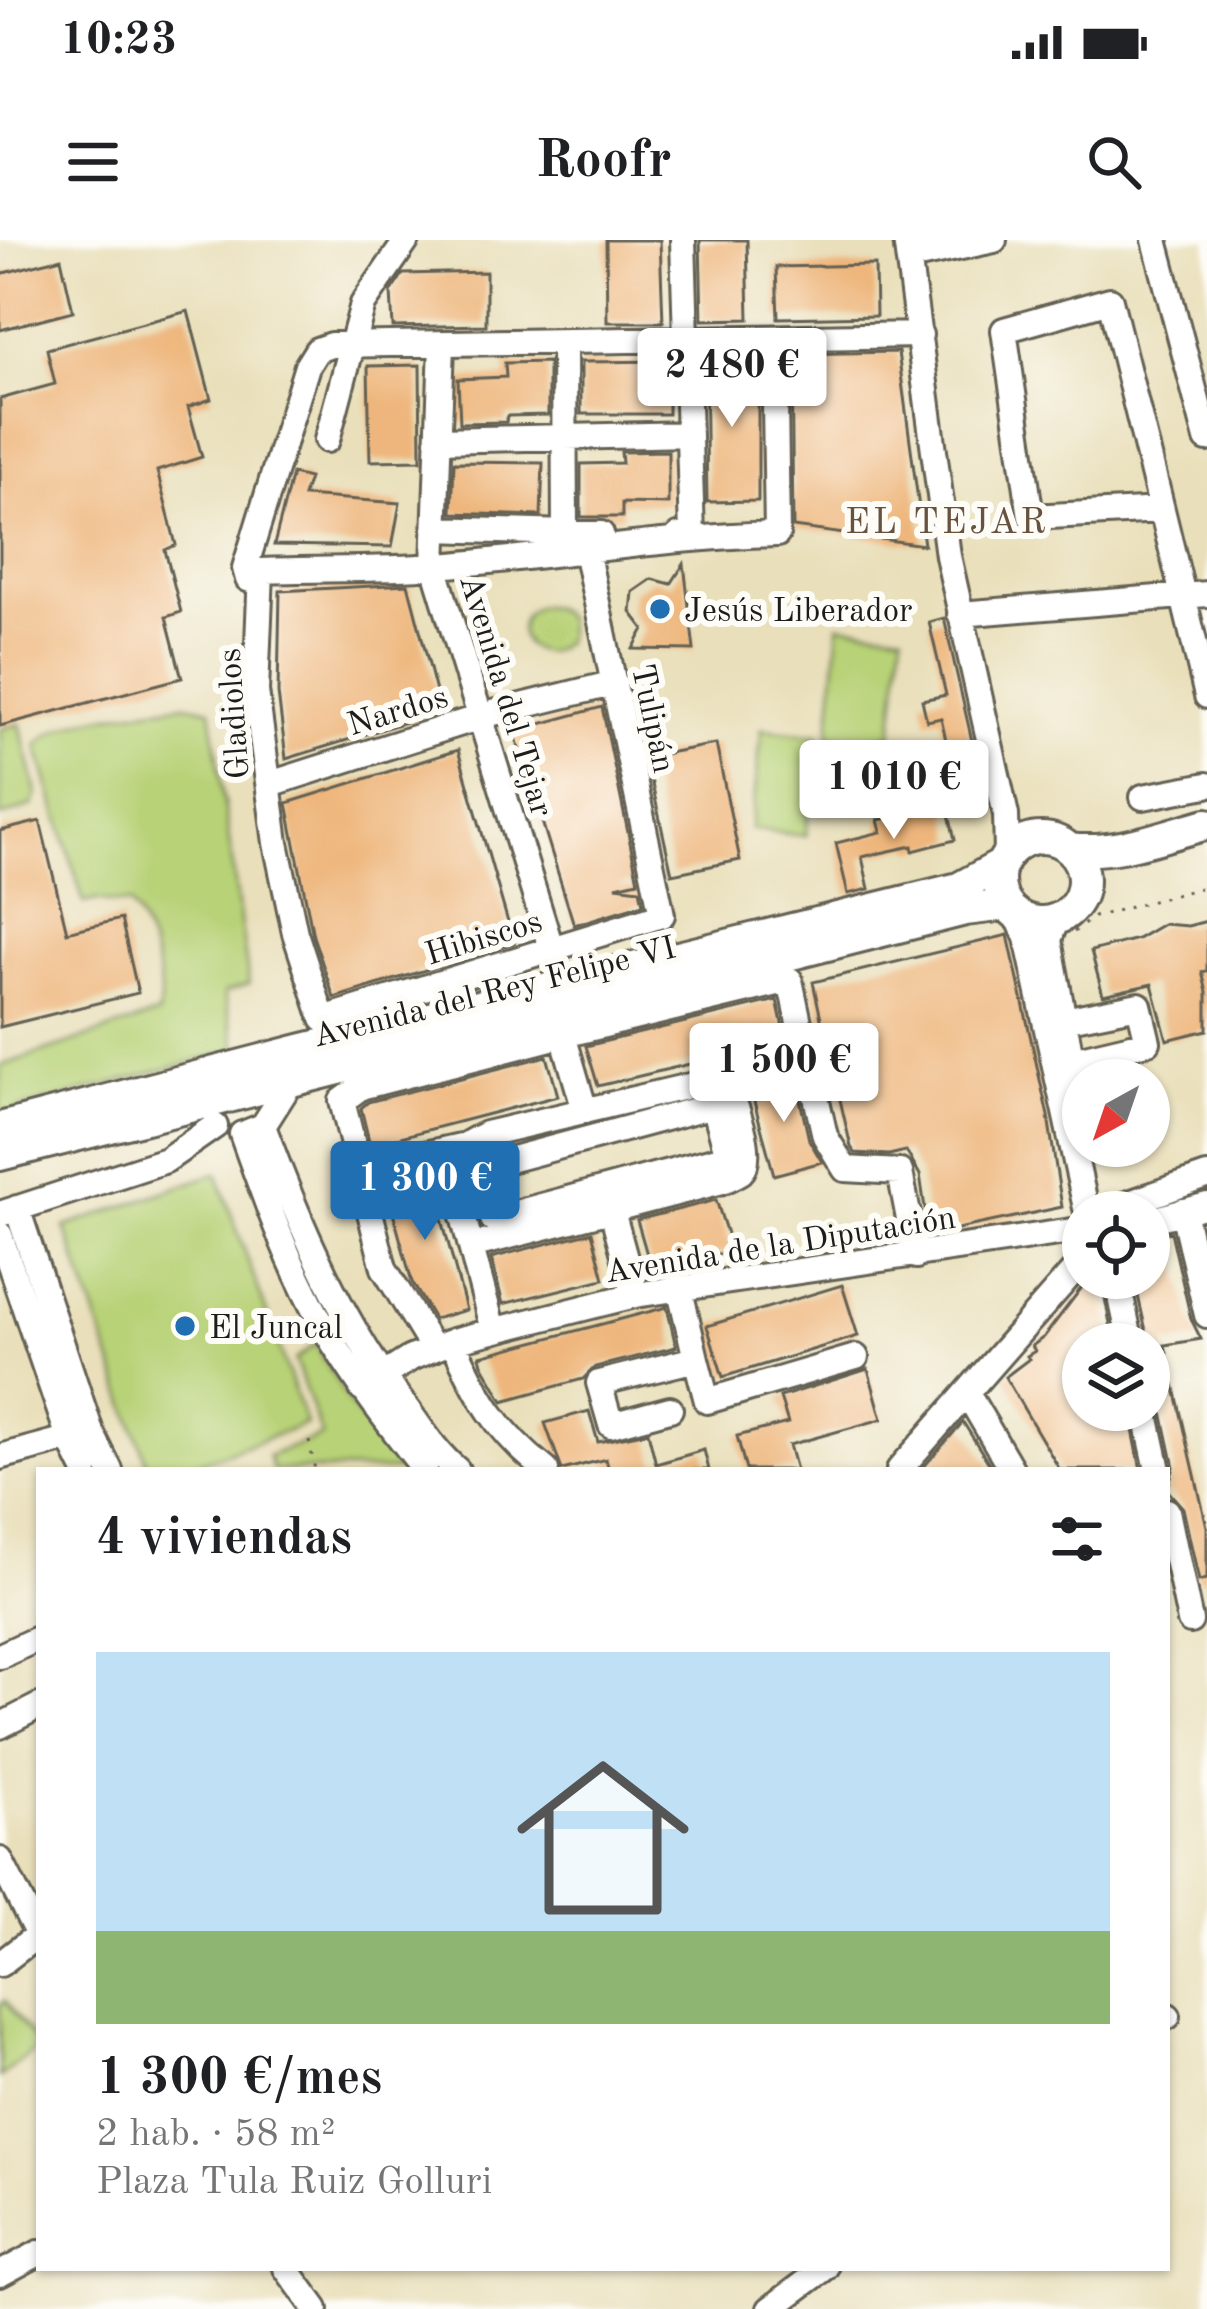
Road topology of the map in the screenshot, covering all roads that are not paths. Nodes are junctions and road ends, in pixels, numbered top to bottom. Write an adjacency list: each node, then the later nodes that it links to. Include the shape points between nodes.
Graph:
1 (407, 240): 11 (street, via 363,304)
2 (682, 240): 8 (street)
3 (994, 240): 5 (street)
4 (1155, 240): 14 (street)
5 (907, 249): 6 (street)
6 (920, 335): 7 (street); 24 (street)
7 (774, 338): 8 (street); 19 (street, via 777,534)
8 (686, 340): 9 (street); 12 (street)
9 (563, 342): 10 (street); 13 (street, Tulipán)
10 (442, 344): 11 (street); 16 (street, Avenida del Tejar)
11 (351, 346): 15 (street); 22 (street, Gladiolos, via 317,350 307,366 245,568)
12 (688, 434): 13 (street); 19 (street)
13 (565, 438): 16 (street); 20 (street, Tulipán)
14 (1207, 439)
15 (327, 440)
16 (438, 440): 18 (street, Avenida del Tejar)
17 (1162, 510): 17 (street, via 1110,300 1004,330 1031,517); 23 (street)
18 (435, 530): 20 (street); 21 (street, Avenida del Tejar)
19 (692, 536): 20 (street)
20 (579, 539): 21 (street); 26 (street, Tulipán)
21 (434, 566): 22 (street, via 261,571); 28 (street, Avenida del Tejar)
22 (260, 583): 29 (street, Gladiolos, via 256,691)
23 (1195, 595): 24 (street); 25 (street)
24 (960, 614): 35 (street)
25 (1202, 654): 27 (street)
26 (615, 683): 28 (street, Nardos); 38 (street, Tulipán)
27 (1207, 696)
28 (481, 718): 29 (street, Nardos); 40 (street, Avenida del Tejar)
29 (270, 784): 42 (street, Gladiolos, via 295,933)
30 (1207, 785): 31 (street)
31 (1142, 797)
32 (1207, 824): 34 (main road, via 1117,848)
33 (1207, 846): 36 (main road, via 1102,872)
34 (1070, 849): 35 (main road, via 1045,837); 36 (main road)
35 (1013, 852): 37 (main road, via 998,879); 41 (main road, Avenida del Rey Felipe VI, via 959,888)
36 (1082, 887): 39 (main road)
37 (1012, 910): 39 (main road, via 1030,921); 48 (main road, Avenida del Rey Felipe VI, via 965,910); 60 (street, via 1027,938)
38 (662, 915): 40 (street, Hibiscos)
39 (1057, 919): 43 (street, via 1049,940)
40 (552, 949): 41 (street, Avenida del Tejar); 42 (street, Hibiscos)
41 (562, 987): 53 (main road, Avenida del Rey Felipe VI)
42 (323, 1019)
43 (1064, 1020): 46 (street); 47 (street, via 1139,1005 1148,1042)
44 (563, 1035): 45 (street, via 790,980); 51 (street); 58 (street, via 361,1087 342,1101)
45 (800, 1055): 49 (street); 68 (street, via 825,1136 845,1169 900,1172)
46 (1072, 1059)
47 (1076, 1059)
48 (294, 1077): 50 (main road, Avenida del Rey Felipe VI); 54 (street)
49 (723, 1078): 51 (street); 64 (street, via 745,1143 740,1173)
50 (189, 1104): 52 (street); 56 (main road, Avenida del Rey Felipe VI)
51 (585, 1112): 55 (street)
52 (215, 1126): 54 (street); 63 (street, via 166,1160)
53 (0, 1128)
54 (253, 1130): 78 (street, via 276,1229 320,1321)
55 (461, 1146): 58 (street); 67 (street, via 451,1171)
56 (0, 1155)
57 (728, 1156): 57 (street, via 493,1219 479,1168 714,1105)
58 (362, 1168): 75 (street, via 384,1268)
59 (1207, 1175): 61 (street, Avenida de la Diputación)
60 (1089, 1191)
61 (1164, 1191)
62 (1195, 1208): 73 (street)
63 (9, 1211): 82 (street)
64 (612, 1211): 67 (street); 72 (street)
65 (1062, 1224): 68 (street, Avenida de la Diputación)
66 (0, 1235): 71 (street)
67 (471, 1246): 74 (street)
68 (916, 1256): 70 (street, Avenida de la Diputación)
69 (1062, 1284): 79 (street)
70 (679, 1286): 72 (street, Avenida de la Diputación); 77 (street)
71 (9, 1290): 82 (street)
72 (635, 1294): 74 (street, Avenida de la Diputación)
73 (1207, 1315)
74 (493, 1330): 75 (street, Avenida de la Diputación)
75 (443, 1345): 78 (street, Avenida de la Diputación); 88 (street, via 482,1406)
76 (856, 1357): 77 (street, via 707,1401)
77 (696, 1359): 80 (street, via 599,1383 611,1425)
78 (372, 1382): 86 (street); 87 (street)
79 (968, 1395): 89 (street); 90 (street)
80 (670, 1409)
81 (1150, 1431): 91 (street)
82 (80, 1435): 83 (street); 84 (street); 85 (street)
83 (0, 1456)
84 (85, 1467)
85 (107, 1467)
86 (422, 1467)
87 (454, 1467)
88 (541, 1467)
89 (902, 1467)
90 (1010, 1467)
91 (1157, 1467)
92 (1170, 1527): 93 (street)
93 (1188, 1621)
94 (36, 1639): 95 (street)
95 (0, 1655)
96 (36, 1708): 97 (street)
97 (0, 1726)
98 (0, 1860): 99 (street)
99 (36, 1928)
100 (36, 1936): 101 (street)
101 (0, 1964)
102 (36, 2255): 105 (street)
103 (288, 2271): 106 (street)
104 (821, 2271): 107 (street)
105 (0, 2274)
106 (316, 2309)
107 (770, 2309)

